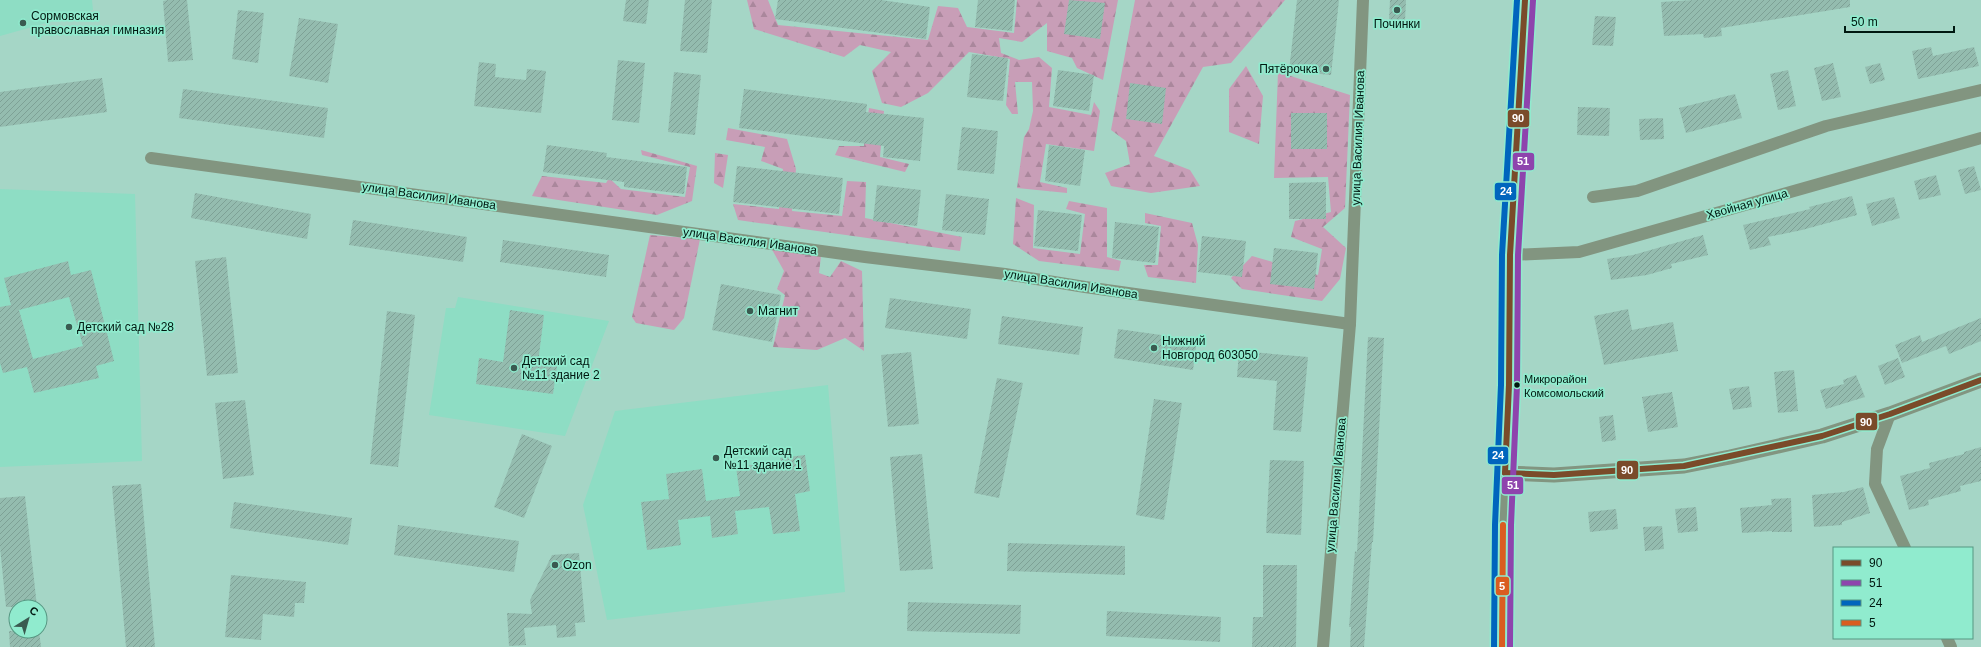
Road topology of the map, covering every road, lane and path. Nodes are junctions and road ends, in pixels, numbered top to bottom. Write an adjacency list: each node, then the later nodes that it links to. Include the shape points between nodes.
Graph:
1 (1363, 0): 8 (street, улица Василия Иванова)
2 (1525, 0): 7 (street)
3 (1981, 90): 6 (street, via 1826,126 1637,191)
4 (1981, 138): 7 (street, Хвойная улица, via 1579,252)
5 (151, 158): 8 (street, улица Василия Иванова, via 1005,274)
6 (1593, 197)
7 (1510, 255): 11 (street)
8 (1350, 324): 13 (street, улица Василия Иванова)
9 (1981, 380): 10 (street)
10 (1890, 414): 11 (street, via 1822,436 1684,466 1554,475); 12 (street, via 1877,449 1875,484)
11 (1505, 473): 14 (street)
12 (1905, 547)
13 (1323, 647)
14 (1502, 647)

